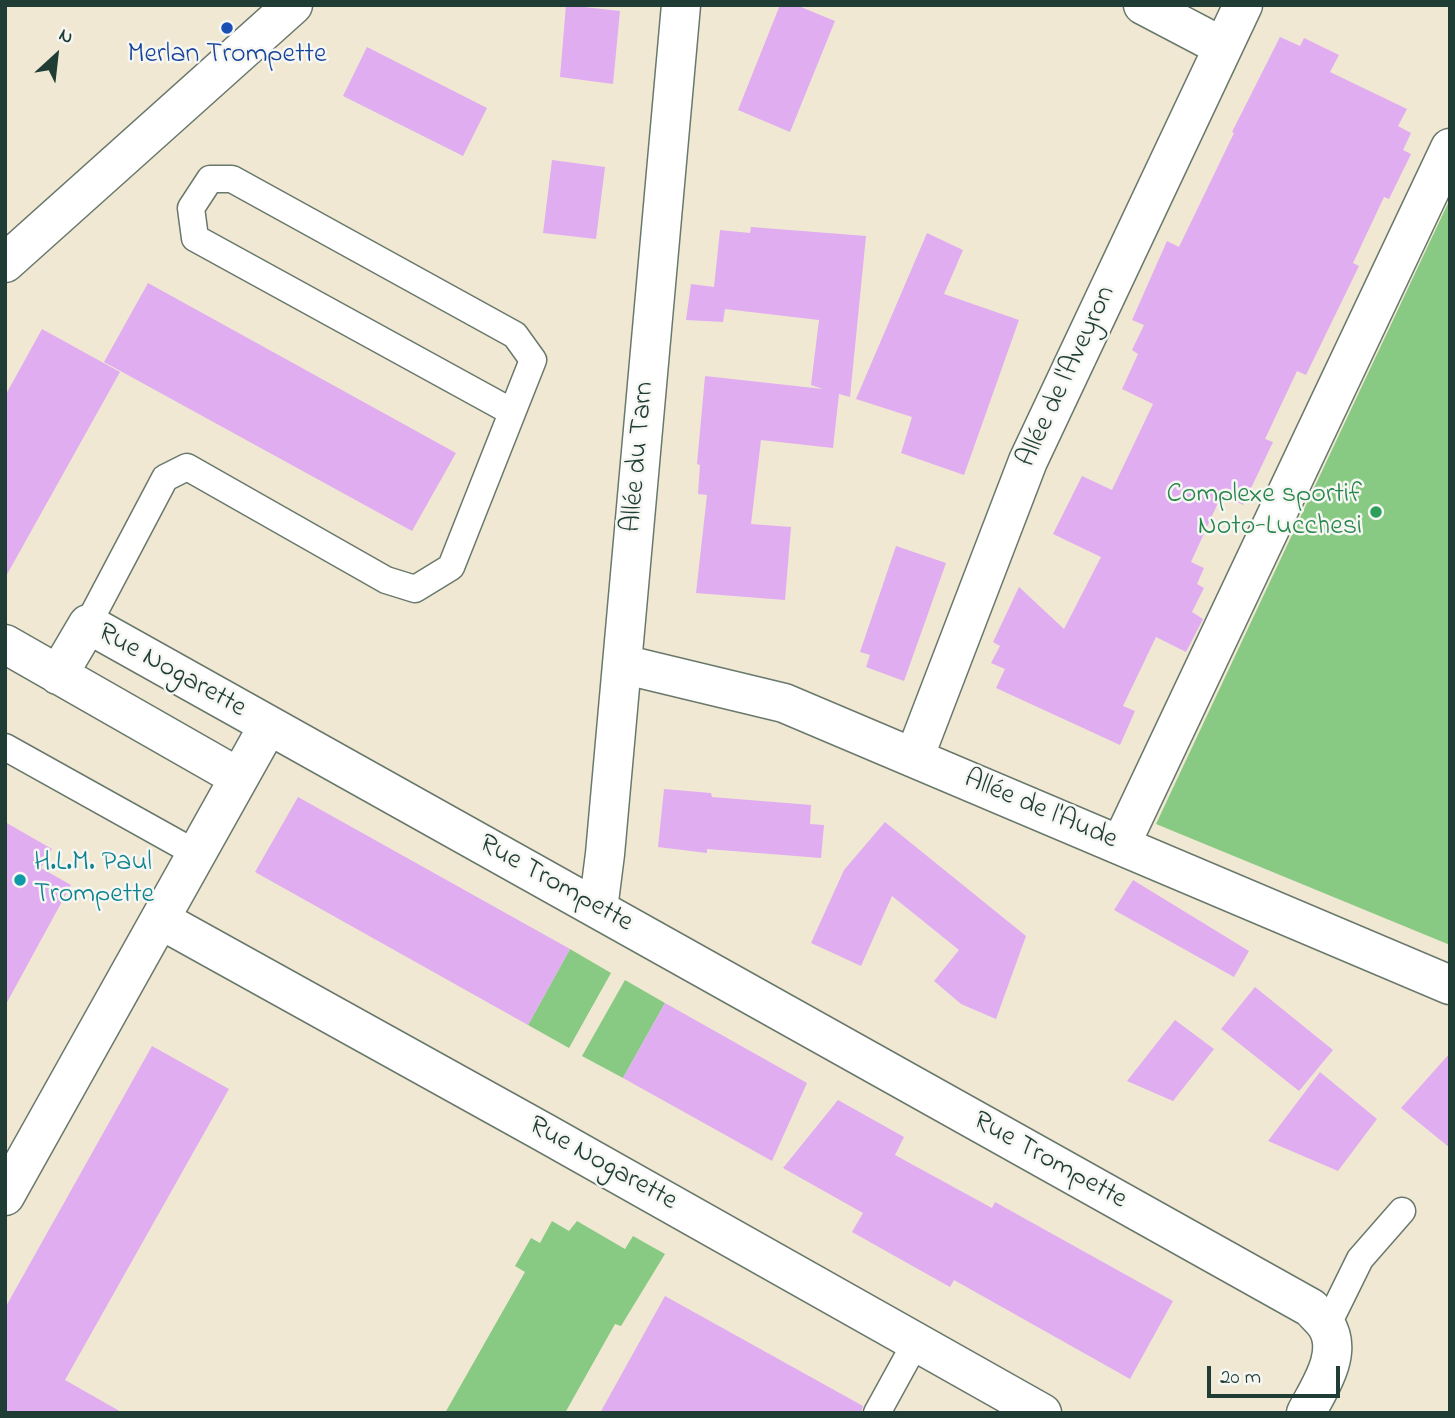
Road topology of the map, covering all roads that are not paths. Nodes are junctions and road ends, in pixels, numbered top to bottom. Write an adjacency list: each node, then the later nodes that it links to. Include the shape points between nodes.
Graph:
1 (293, 5): 7 (street)
2 (681, 5): 11 (street, Allée du Tarn)
3 (1143, 5): 5 (street)
4 (1243, 5): 5 (street, Allée de l'Aveyron)
5 (1223, 47): 15 (street, Allée de l'Aveyron, via 1028,461)
6 (1450, 148): 17 (street)
7 (5, 263)
8 (512, 412): 8 (lane, via 533,360 515,335 232,179 210,179 191,208 195,238); 9 (lane, via 451,566 415,589 386,580 187,467 165,478)
9 (88, 624): 12 (street, Rue Nogarette); 13 (street, Rue Nogarette)
10 (5, 644): 12 (street, Rue Nogarette)
11 (622, 664): 15 (street, Allée de l'Aude, via 784,703); 19 (street, Allée du Tarn)
12 (58, 675): 16 (street, Rue Nogarette)
13 (268, 726): 16 (street); 19 (street, Rue Trompette)
14 (5, 747): 18 (lane)
15 (915, 758): 17 (street, Allée de l'Aude)
16 (238, 777): 18 (street)
17 (1121, 844): 21 (street, Allée de l'Aude)
18 (197, 853): 20 (street)
19 (598, 909): 24 (street, Rue Trompette)
20 (161, 920): 22 (street); 25 (street, Rue Nogarette)
21 (1450, 985)
22 (5, 1196)
23 (1402, 1211): 24 (lane)
24 (1319, 1317): 28 (street, via 1333,1353)
25 (916, 1342): 26 (lane); 27 (street, Rue Nogarette)
26 (877, 1413)
27 (1042, 1413)
28 (1306, 1413)

